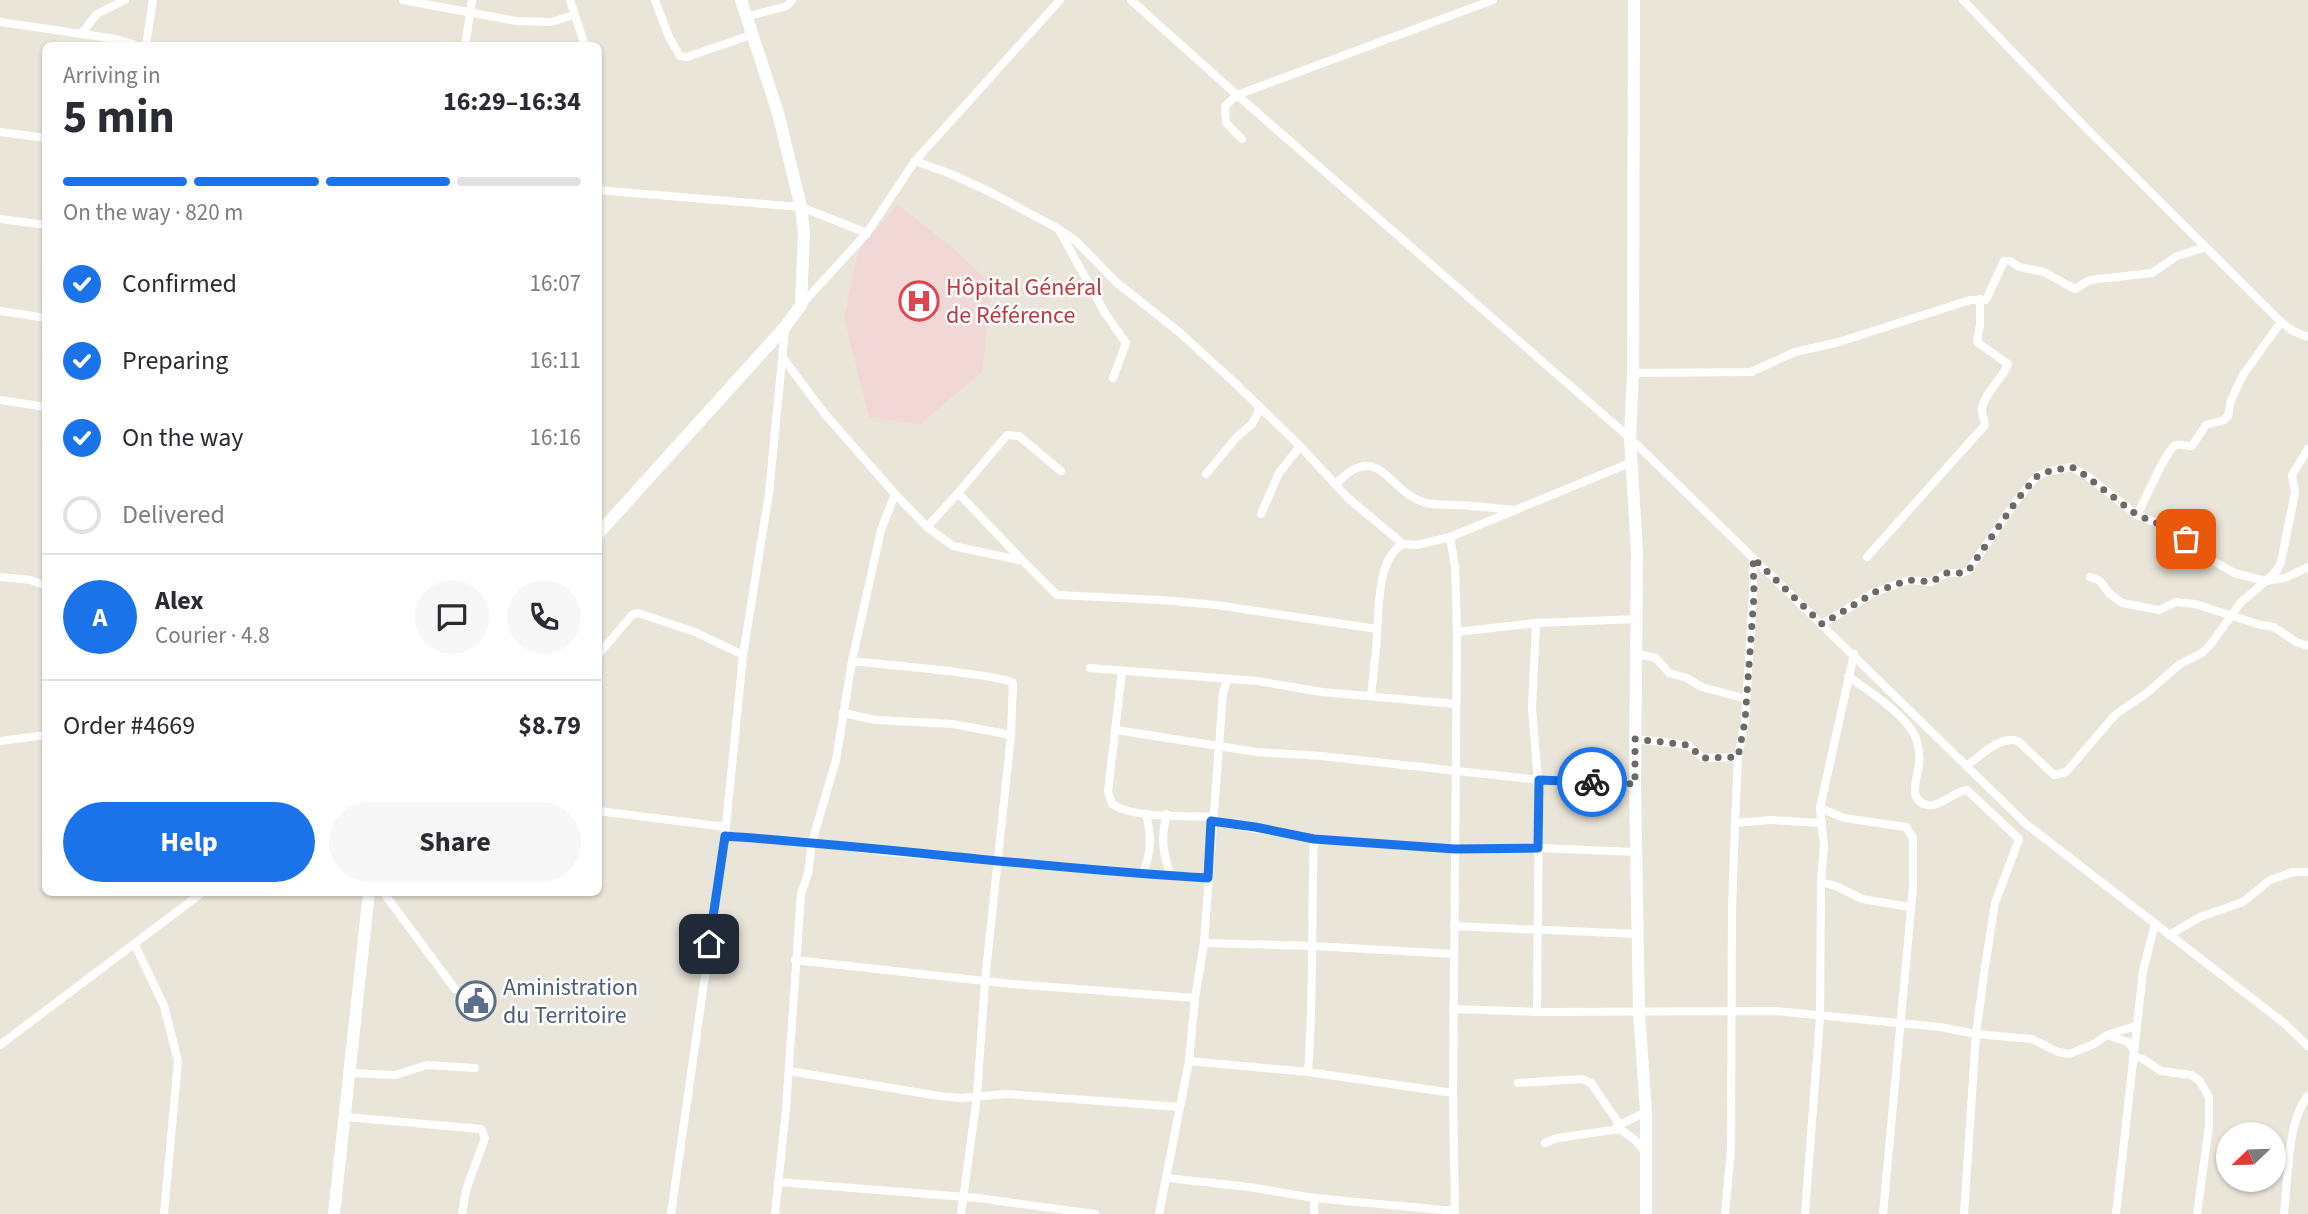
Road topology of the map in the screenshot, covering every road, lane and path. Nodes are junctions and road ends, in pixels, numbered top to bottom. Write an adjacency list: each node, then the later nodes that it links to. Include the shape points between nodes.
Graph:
1 (125, 0): 18 (street, via 97,13)
2 (153, 0): 21 (street)
3 (403, 0): 14 (street)
4 (472, 0): 14 (street)
5 (570, 0): 15 (street)
6 (655, 0): 19 (street, via 680,55 687,57)
7 (741, 0): 16 (main road)
8 (792, 0): 16 (street, via 787,6)
9 (1060, 0): 28 (street)
10 (1131, 0): 24 (street)
11 (1493, 0): 24 (street)
12 (1634, 0): 44 (main road)
13 (1963, 0): 35 (street)
14 (471, 11): 15 (street, via 516,21 551,22); 22 (street)
15 (574, 15): 23 (street)
16 (745, 17): 19 (main road)
17 (0, 22): 18 (street)
18 (81, 34): 20 (street)
19 (751, 35): 30 (main road, via 778,113)
20 (120, 42)
21 (147, 42)
22 (466, 42)
23 (583, 42)
24 (1237, 95): 27 (street, via 1225,106 1226,123); 49 (street)
25 (0, 132): 26 (street)
26 (42, 137)
27 (1242, 139)
28 (915, 161): 33 (street, via 961,178); 34 (street)
29 (602, 190): 30 (street)
30 (801, 207): 34 (street); 37 (main road)
31 (0, 219): 32 (street)
32 (42, 224)
33 (1057, 228): 45 (street, via 1126,343); 47 (street)
34 (867, 233): 37 (street)
35 (2203, 248): 36 (street, via 2177,256 2152,272 2090,280 2075,289 2044,272 2004,261 1988,299); 40 (street)
36 (1980, 299): 44 (street, via 1795,352 1751,373); 66 (street, via 1977,342 2008,364 1983,405 1985,425)
37 (801, 305): 41 (main road)
38 (0, 311): 39 (street)
39 (42, 317)
40 (2281, 322): 42 (street); 60 (street, via 2243,375 2228,416 2206,425 2193,446 2173,447)
41 (785, 327): 43 (street); 62 (main road)
42 (2308, 337)
43 (783, 358): 56 (street); 83 (street, via 769,493)
44 (1633, 373): 49 (main road)
45 (1113, 379)
46 (0, 400): 48 (street)
47 (1257, 404): 50 (street); 54 (street, via 1259,411 1252,424)
48 (42, 406)
49 (1630, 438): 52 (main road); 65 (street)
50 (1300, 446): 55 (street); 59 (street, via 1279,473)
51 (2308, 449): 71 (street, via 2292,475 2295,493 2281,562)
52 (1632, 462): 58 (street); 74 (main road)
53 (1061, 471): 57 (street, via 1019,436 1007,435)
54 (1206, 474)
55 (1336, 484): 58 (street, via 1349,470 1371,466 1406,494 1427,503); 64 (street)
56 (895, 494): 61 (street); 84 (street, via 881,530)
57 (958, 494): 61 (street); 67 (street)
58 (1515, 510): 63 (street)
59 (1261, 514)
60 (2137, 515): 71 (street, via 2169,528 2234,573); 76 (street, via 2078,470 2046,472 2017,500 1968,571 1947,573 1931,582 1909,580 1875,592)
61 (927, 527): 67 (street, via 953,546)
62 (602, 530)
63 (1450, 537): 64 (street); 78 (street)
64 (1403, 544): 77 (street, via 1394,549 1385,566)
65 (1753, 558): 76 (street); 90 (street)
66 (1867, 558)
67 (1023, 561): 77 (street, via 1056,595 1066,597 1189,603)
68 (2308, 567): 71 (street)
69 (0, 577): 72 (street)
70 (2090, 577): 73 (street, via 2122,603 2159,610 2182,602)
71 (2266, 581): 73 (street)
72 (42, 584)
73 (2231, 614): 79 (street, via 2274,627); 100 (street, via 2202,653 2180,664 2115,715 2066,772 2054,775 2013,739)
74 (1637, 620): 75 (street); 81 (main road)
75 (1536, 623): 78 (street); 102 (street, via 1532,708)
76 (1822, 624): 82 (street)
77 (1377, 629): 89 (street)
78 (1457, 632): 91 (street)
79 (2308, 646)
80 (602, 650): 83 (street, via 638,613 695,632)
81 (1637, 654): 90 (street, via 1656,658 1669,673 1702,687); 96 (main road)
82 (1854, 654): 87 (street); 100 (street)
83 (743, 655): 112 (street)
84 (852, 661): 92 (street); 94 (street, via 1009,680 1013,686)
85 (1090, 668): 86 (street)
86 (1122, 671): 88 (street); 93 (street)
87 (1848, 676): 104 (street); 115 (street, via 1883,702 1917,738 1920,762 1913,789 1917,797 1928,805 1968,790)
88 (1227, 680): 89 (street); 98 (street)
89 (1371, 696): 91 (street)
90 (1746, 699): 99 (street)
91 (1456, 704): 101 (street)
92 (843, 713): 94 (street); 116 (street, via 836,760)
93 (1116, 730): 98 (street); 106 (street, via 1110,799 1121,809)
94 (1011, 735): 120 (street)
95 (42, 736): 97 (street)
96 (1635, 739): 99 (street, via 1688,745 1703,758); 103 (main road)
97 (0, 741)
98 (1219, 744): 101 (street); 108 (street)
99 (1738, 757): 109 (street)
100 (1966, 766): 111 (street)
101 (1455, 772): 102 (street); 118 (street)
102 (1539, 780): 103 (street); 117 (street)
103 (1635, 784): 119 (main road)
104 (1820, 808): 110 (street); 129 (street, via 1844,818 1909,830 1913,843)
105 (602, 812): 112 (street)
106 (1146, 814): 107 (street); 121 (street, via 1150,855)
107 (1167, 814): 108 (street); 123 (street, via 1163,853)
108 (1212, 819): 114 (street); 124 (street)
109 (1735, 823): 110 (street); 144 (street)
110 (1822, 823): 125 (street)
111 (2026, 824): 115 (street); 130 (street)
112 (726, 827): 113 (street)
113 (725, 836): 116 (street); 179 (street)
114 (1314, 839): 118 (street); 137 (street)
115 (2019, 839): 150 (street, via 1996,903)
116 (812, 842): 120 (street); 139 (street)
117 (1538, 848): 118 (street); 119 (street); 132 (street)
118 (1455, 849): 131 (street)
119 (1636, 852): 133 (main road)
120 (998, 860): 121 (street); 140 (street)
121 (1143, 873): 123 (street)
122 (2308, 873): 134 (street, via 2293,872 2270,880 2243,902 2200,917)
123 (1171, 876): 124 (street)
124 (1208, 878): 135 (street)
125 (1821, 882): 129 (street, via 1862,899); 147 (street)
126 (198, 896): 136 (street)
127 (369, 896): 159 (main road)
128 (386, 896): 141 (street)
129 (1910, 907): 148 (street)
130 (2155, 923): 134 (street); 149 (street)
131 (1454, 926): 132 (street); 138 (street)
132 (1537, 931): 133 (street); 145 (street)
133 (1638, 934): 146 (main road)
134 (2169, 935): 153 (street)
135 (1204, 943): 137 (street); 142 (street)
136 (135, 944): 152 (street); 176 (street, via 164,1006 178,1061)
137 (1314, 946): 138 (street); 158 (street)
138 (1454, 954): 143 (street)
139 (795, 960): 140 (street); 157 (street)
140 (985, 981): 142 (street); 162 (street)
141 (455, 989)
142 (1195, 998): 155 (street)
143 (1453, 1009): 145 (street); 161 (street)
144 (1732, 1011): 146 (street); 147 (street); 186 (street, via 1731,1149)
145 (1537, 1012): 146 (street)
146 (1639, 1012): 165 (main road)
147 (1821, 1017): 148 (street); 187 (street)
148 (1901, 1024): 150 (street); 188 (street)
149 (2136, 1026): 151 (street); 154 (street)
150 (1976, 1034): 151 (street, via 2032,1039 2069,1054); 189 (street)
151 (2107, 1035): 154 (street, via 2128,1042)
152 (0, 1045)
153 (2308, 1046)
154 (2133, 1053): 190 (street); 191 (street, via 2161,1071 2191,1075 2209,1097)
155 (1189, 1062): 158 (street); 164 (street)
156 (475, 1068): 159 (street, via 427,1065 395,1075)
157 (789, 1071): 162 (street, via 939,1096); 172 (street)
158 (1308, 1072): 161 (street)
159 (351, 1073): 166 (main road)
160 (1518, 1083): 167 (street, via 1582,1079 1591,1083)
161 (1452, 1093): 175 (street)
162 (977, 1096): 164 (street, via 1007,1094); 173 (street)
163 (2308, 1096): 192 (street, via 2295,1126)
164 (1180, 1107): 171 (street)
165 (1646, 1112): 167 (street); 170 (main road)
166 (346, 1117): 177 (main road); 178 (street, via 481,1129 485,1138)
167 (1620, 1125): 168 (street)
168 (1611, 1129): 169 (street); 170 (street, via 1626,1131)
169 (1545, 1143)
170 (1646, 1155): 185 (main road)
171 (1167, 1178): 174 (street); 183 (street)
172 (778, 1182): 173 (street); 180 (street)
173 (963, 1197): 181 (street); 182 (street)
174 (1314, 1198): 175 (street); 184 (street)
175 (1455, 1212)
176 (163, 1214)
177 (334, 1214)
178 (462, 1214)
179 (671, 1214)
180 (775, 1214)
181 (961, 1214)
182 (1095, 1214)
183 (1159, 1214)
184 (1314, 1214)
185 (1646, 1214)
186 (1725, 1214)
187 (1805, 1214)
188 (1883, 1214)
189 (1964, 1214)
190 (2116, 1214)
191 (2197, 1214)
192 (2284, 1214)

